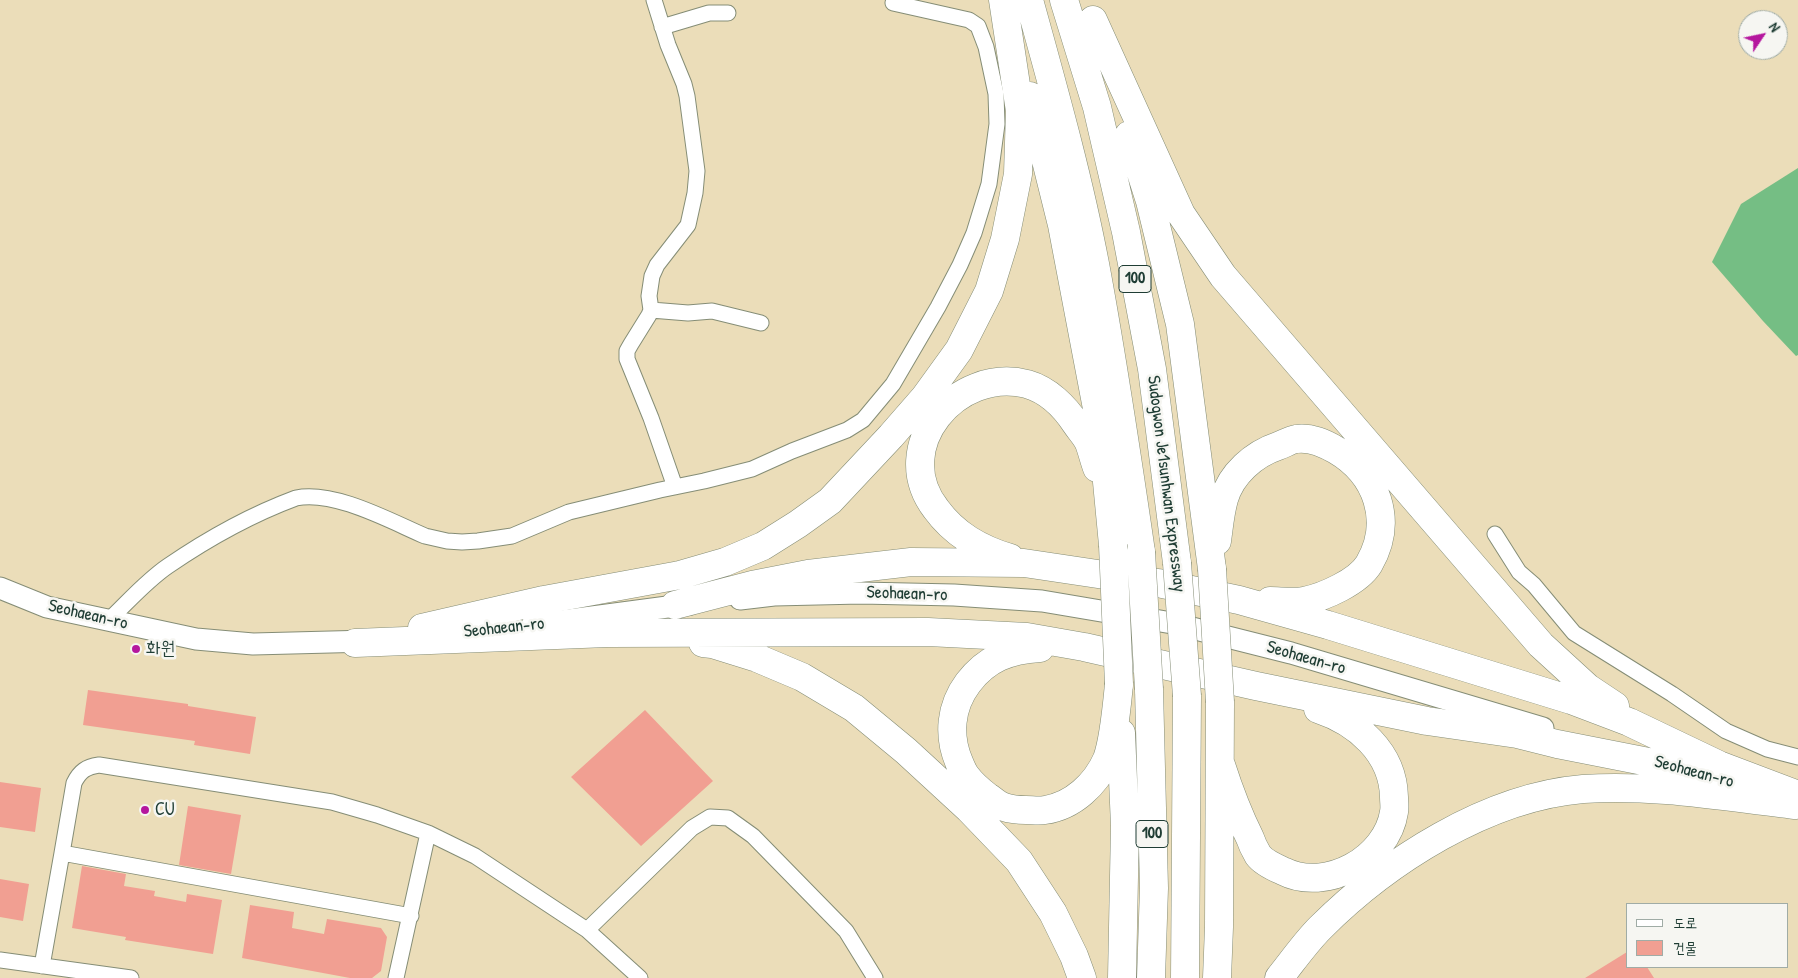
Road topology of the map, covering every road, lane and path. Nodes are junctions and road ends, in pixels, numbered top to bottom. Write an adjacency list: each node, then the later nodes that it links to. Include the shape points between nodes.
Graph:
1 (654, 0): 8 (street)
2 (1004, 0): 13 (highway, via 1062,225 1080,311 1103,440); 21 (highway, via 1020,111 1018,174 1005,239 989,291 959,350 925,397 830,500 763,546 725,562 680,575 544,600)
3 (1029, 0): 44 (highway, Sudogwon Je1sunhwan Expressway / 100, bridge, via 1060,112 1094,263 1118,394 1141,552 1149,689 1154,888)
4 (1064, 0): 45 (highway, Sudogwon Je1sunhwan Expressway / 100, bridge, via 1097,107 1126,232 1152,369 1177,564 1188,696)
5 (893, 3): 11 (street, via 969,20 978,26 986,47 993,76 996,124 989,184 960,265 893,384 856,425 752,470)
6 (1090, 10): 15 (highway, via 1150,201 1180,324); 26 (highway, via 1181,214 1223,276 1540,646 1588,688 1632,717)
7 (728, 13): 8 (street, via 709,13)
8 (662, 27): 9 (street, via 684,84 697,171 688,225 652,276)
9 (651, 310): 10 (street, via 712,311); 11 (street, via 627,351 627,360)
10 (761, 323)
11 (675, 487): 19 (street, via 569,512 512,536 462,542 425,536 344,502 307,495 231,528 168,567)
12 (1495, 534): 25 (street, via 1519,572 1574,633 1726,731 1767,749)
13 (1112, 535): 14 (highway, via 1088,441 1068,412 1049,395 1027,384 1004,382 969,391 949,403 934,419 919,458 920,477 928,499 958,534 996,554); 23 (highway, bridge)
14 (1024, 563): 17 (highway, via 1158,583); 18 (highway, via 910,562 808,574)
15 (1212, 570): 17 (highway, via 1224,498 1238,471 1265,450 1297,439 1322,441 1358,465 1372,485 1381,518 1379,537 1368,564 1353,580 1332,592 1303,601); 27 (highway, bridge)
16 (0, 588): 19 (main road, Seohaean-ro, via 47,607)
17 (1239, 600): 26 (highway, via 1571,700 1629,722)
18 (675, 605): 21 (main road, Seohaean-ro, via 527,626); 28 (main road, Seohaean-ro, via 774,595 860,592 1051,602 1172,623 1292,653)
19 (109, 620): 21 (main road, Seohaean-ro, via 196,639 254,644)
20 (607, 633): 21 (highway); 22 (highway, via 928,632 1027,637); 42 (highway, via 712,644 802,677 854,708 969,809 1019,861 1053,913)
21 (355, 643)
22 (1084, 647): 23 (highway, via 1006,653 974,675 961,692 954,713 952,735 965,775 980,791 1003,807 1022,810 1045,810 1082,794 1098,776 1108,757); 24 (highway)
23 (1119, 684): 43 (highway, via 1125,826)
24 (1256, 686): 27 (highway, via 1328,712 1372,741 1386,762 1394,784 1394,812 1386,835 1351,869 1325,878 1292,876 1259,857 1238,816); 28 (highway, via 1427,721 1517,734)
25 (1798, 757)
26 (1719, 764): 29 (highway)
27 (1221, 765): 46 (highway)
28 (1679, 768): 30 (main road, Seohaean-ro)
29 (1798, 795)
30 (1798, 800)
31 (1798, 806): 47 (highway, via 1634,788 1582,789 1529,798 1436,839 1372,882 1319,929)
32 (428, 833): 33 (street, via 332,802 99,765 82,770 74,783); 34 (street); 35 (street, via 475,856)
33 (62, 853): 34 (street); 37 (street)
34 (411, 916): 39 (street)
35 (587, 930): 40 (street); 41 (street, via 692,828 710,817 728,818 753,836 846,931)
36 (0, 960): 37 (street)
37 (42, 966): 38 (street)
38 (131, 978)
39 (396, 978)
40 (640, 978)
41 (875, 978)
42 (1082, 978)
43 (1122, 978)
44 (1151, 978)
45 (1185, 978)
46 (1217, 978)
47 (1279, 978)

